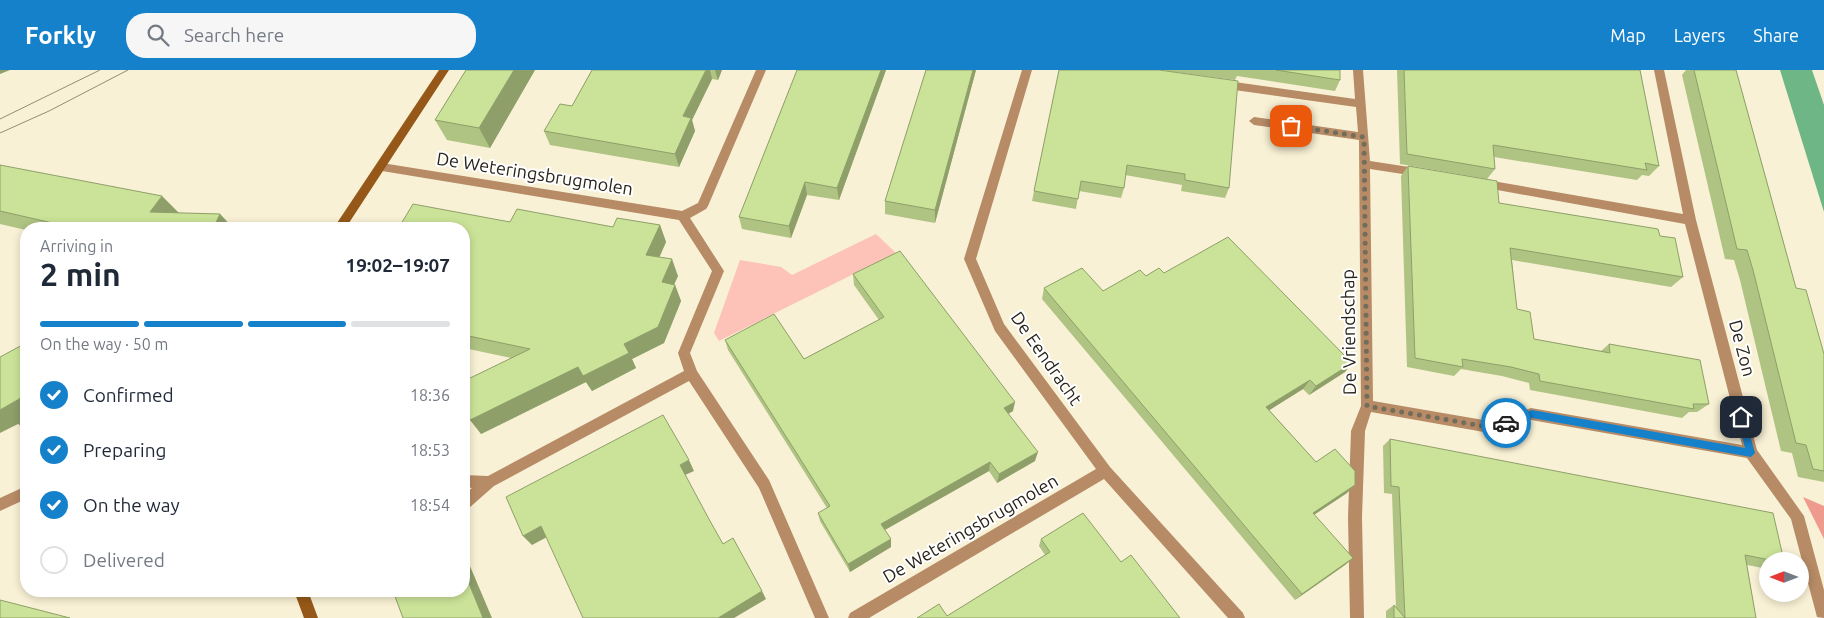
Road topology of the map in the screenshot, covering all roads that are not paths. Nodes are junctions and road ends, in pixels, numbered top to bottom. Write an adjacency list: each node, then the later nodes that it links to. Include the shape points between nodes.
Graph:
1 (444, 70): 11 (street)
2 (761, 70): 14 (street, via 702,206)
3 (1027, 70): 20 (street, De Eendracht, via 970,259 999,327)
4 (1358, 70): 7 (street, De Vriendschap)
5 (1659, 70): 15 (street, De Zon)
6 (1208, 83): 7 (street)
7 (1361, 104): 9 (street, De Vriendschap)
8 (1254, 122): 9 (street)
9 (1364, 137): 10 (street, De Vriendschap)
10 (1364, 164): 12 (street); 18 (street, De Vriendschap)
11 (382, 167): 14 (street, De Weteringsbrugmolen); 16 (street)
12 (1432, 175)
13 (1467, 181): 15 (street)
14 (683, 216): 17 (street, via 718,272 684,353)
15 (1690, 220): 19 (street, De Zon)
16 (344, 222)
17 (691, 373): 22 (street); 29 (street, via 764,484)
18 (1367, 406): 19 (street, De Vriendschap, via 1495,428 1532,414); 32 (street, via 1358,431 1355,517)
19 (1751, 453): 27 (street, De Zon, via 1797,516)
20 (1105, 471): 30 (street, De Weteringsbrugmolen); 31 (street, De Eendracht)
21 (470, 481): 22 (street)
22 (489, 482): 24 (street)
23 (20, 495): 25 (street)
24 (470, 498)
25 (0, 504)
26 (303, 597): 28 (street)
27 (1824, 617)
28 (311, 618)
29 (822, 618)
30 (855, 618)
31 (1238, 618)
32 (1357, 618)

